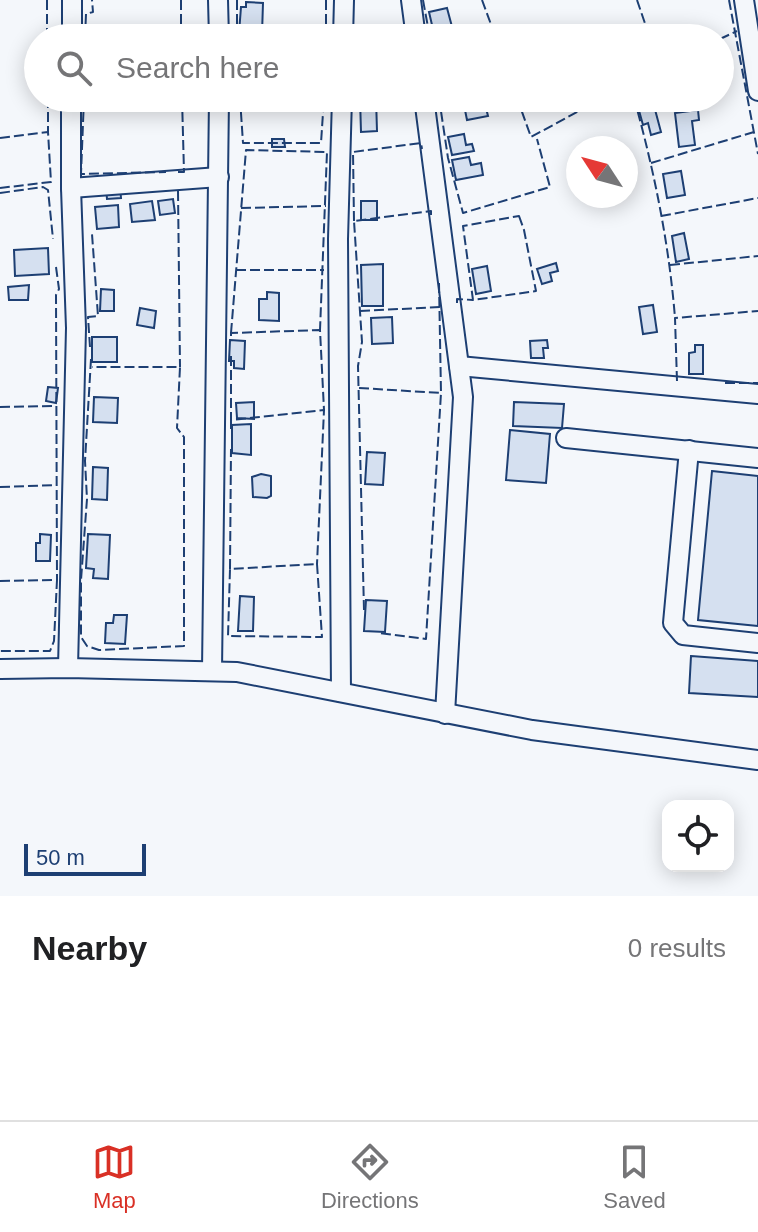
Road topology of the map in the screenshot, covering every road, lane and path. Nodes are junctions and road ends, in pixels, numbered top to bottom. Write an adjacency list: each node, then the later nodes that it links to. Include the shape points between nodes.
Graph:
1 (72, 0): 6 (street)
2 (218, 0): 7 (street)
3 (344, 0): 8 (street)
4 (411, 0): 9 (street)
5 (744, 0): 10 (street)
6 (72, 24)
7 (219, 24)
8 (343, 24)
9 (414, 24)
10 (758, 91)
11 (71, 112): 16 (street)
12 (219, 112): 15 (street)
13 (342, 112): 26 (street)
14 (426, 112): 17 (street)
15 (219, 177): 16 (street); 25 (street)
16 (71, 188): 23 (street, via 76,328)
17 (459, 366): 18 (street); 27 (street, via 463,397)
18 (758, 394)
19 (566, 438): 20 (street)
20 (689, 450): 21 (street); 22 (street, via 673,623 683,635)
21 (758, 458)
22 (758, 643)
23 (68, 668): 24 (street); 25 (street)
24 (0, 669)
25 (212, 671): 26 (street)
26 (341, 692): 27 (street)
27 (445, 714): 28 (street)
28 (758, 760)

